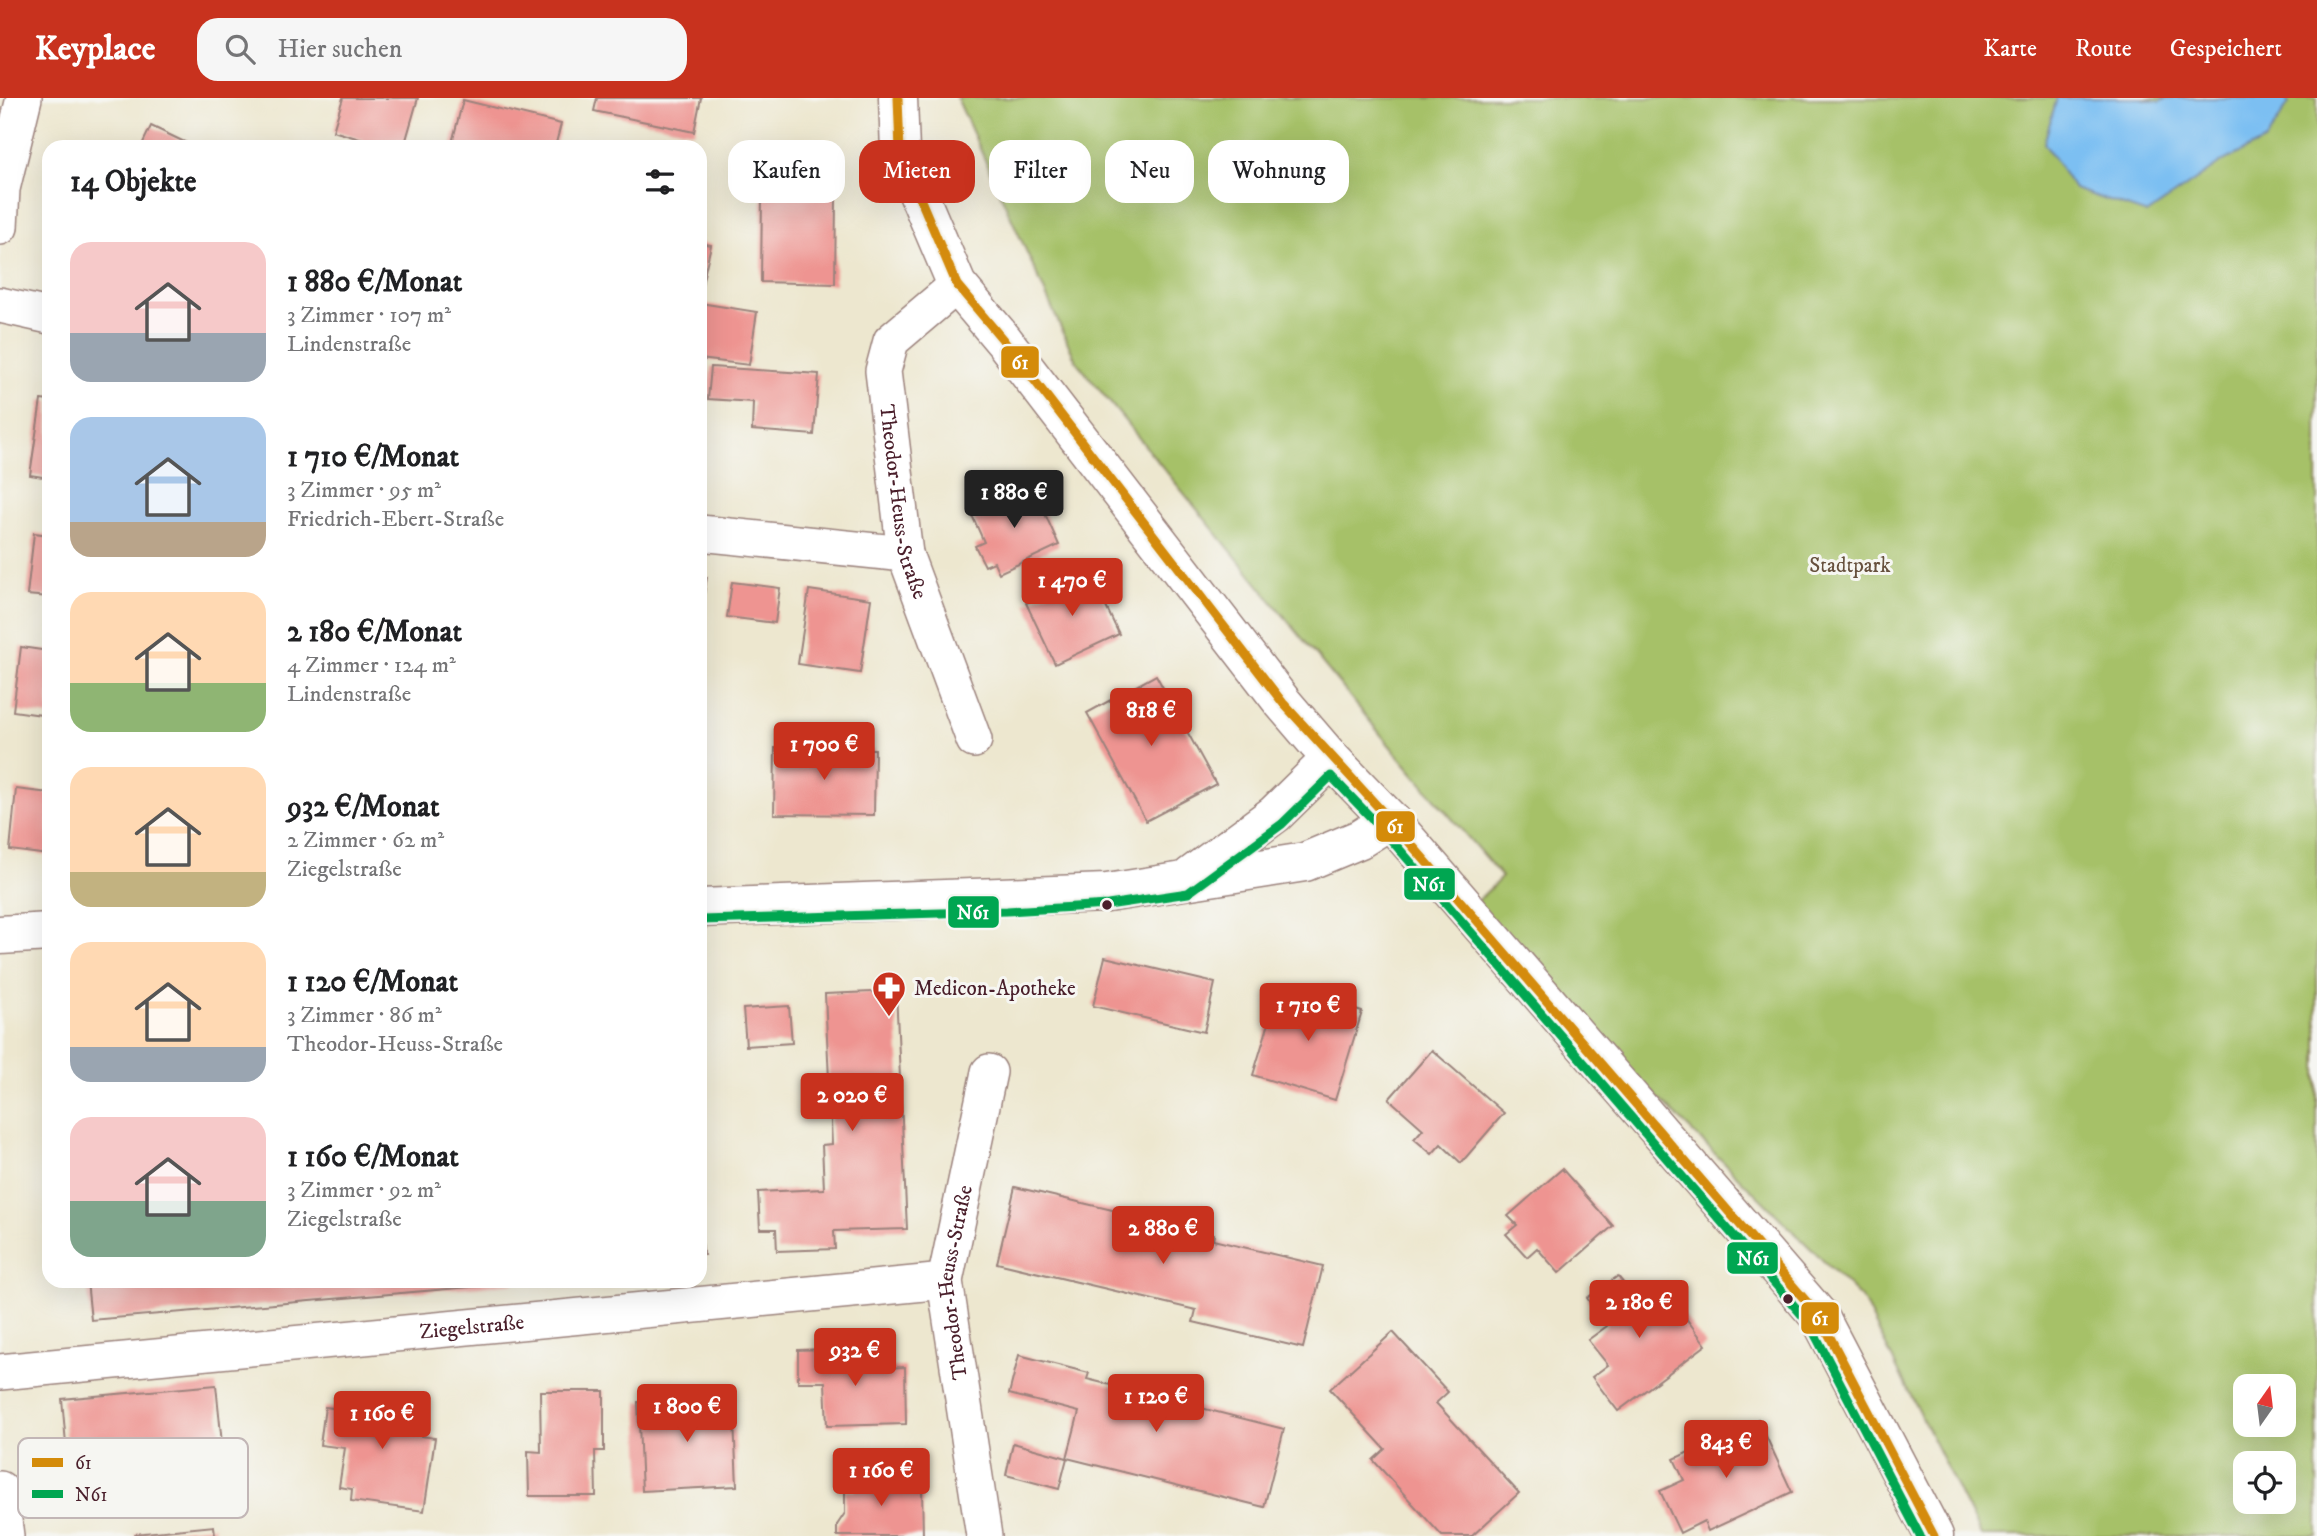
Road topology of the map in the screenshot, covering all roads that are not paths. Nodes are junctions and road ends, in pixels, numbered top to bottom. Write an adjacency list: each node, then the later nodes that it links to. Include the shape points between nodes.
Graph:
1 (24, 98): 3 (street)
2 (898, 98): 5 (street, via 900,151)
3 (1, 189): 4 (street)
4 (0, 227)
5 (957, 285): 9 (street, Theodor-Heuss-Straße, via 891,341 883,371); 11 (street)
6 (0, 305): 7 (street)
7 (42, 314)
8 (707, 534): 9 (street)
9 (905, 554): 10 (street, Theodor-Heuss-Straße)
10 (974, 740)
11 (1331, 759): 12 (street); 13 (street, via 1275,814)
12 (1390, 820): 13 (street, via 1360,839 1305,862); 23 (street, via 1819,1316)
13 (1185, 881): 14 (street, via 1107,893 1006,900)
14 (707, 908)
15 (42, 932): 16 (street)
16 (0, 935)
17 (989, 1072): 18 (street, Theodor-Heuss-Straße)
18 (945, 1281): 19 (street, Ziegelstraße); 22 (street, Theodor-Heuss-Straße)
19 (0, 1372)
20 (0, 1489): 21 (street)
21 (6, 1536)
22 (984, 1536)
23 (1934, 1536)

